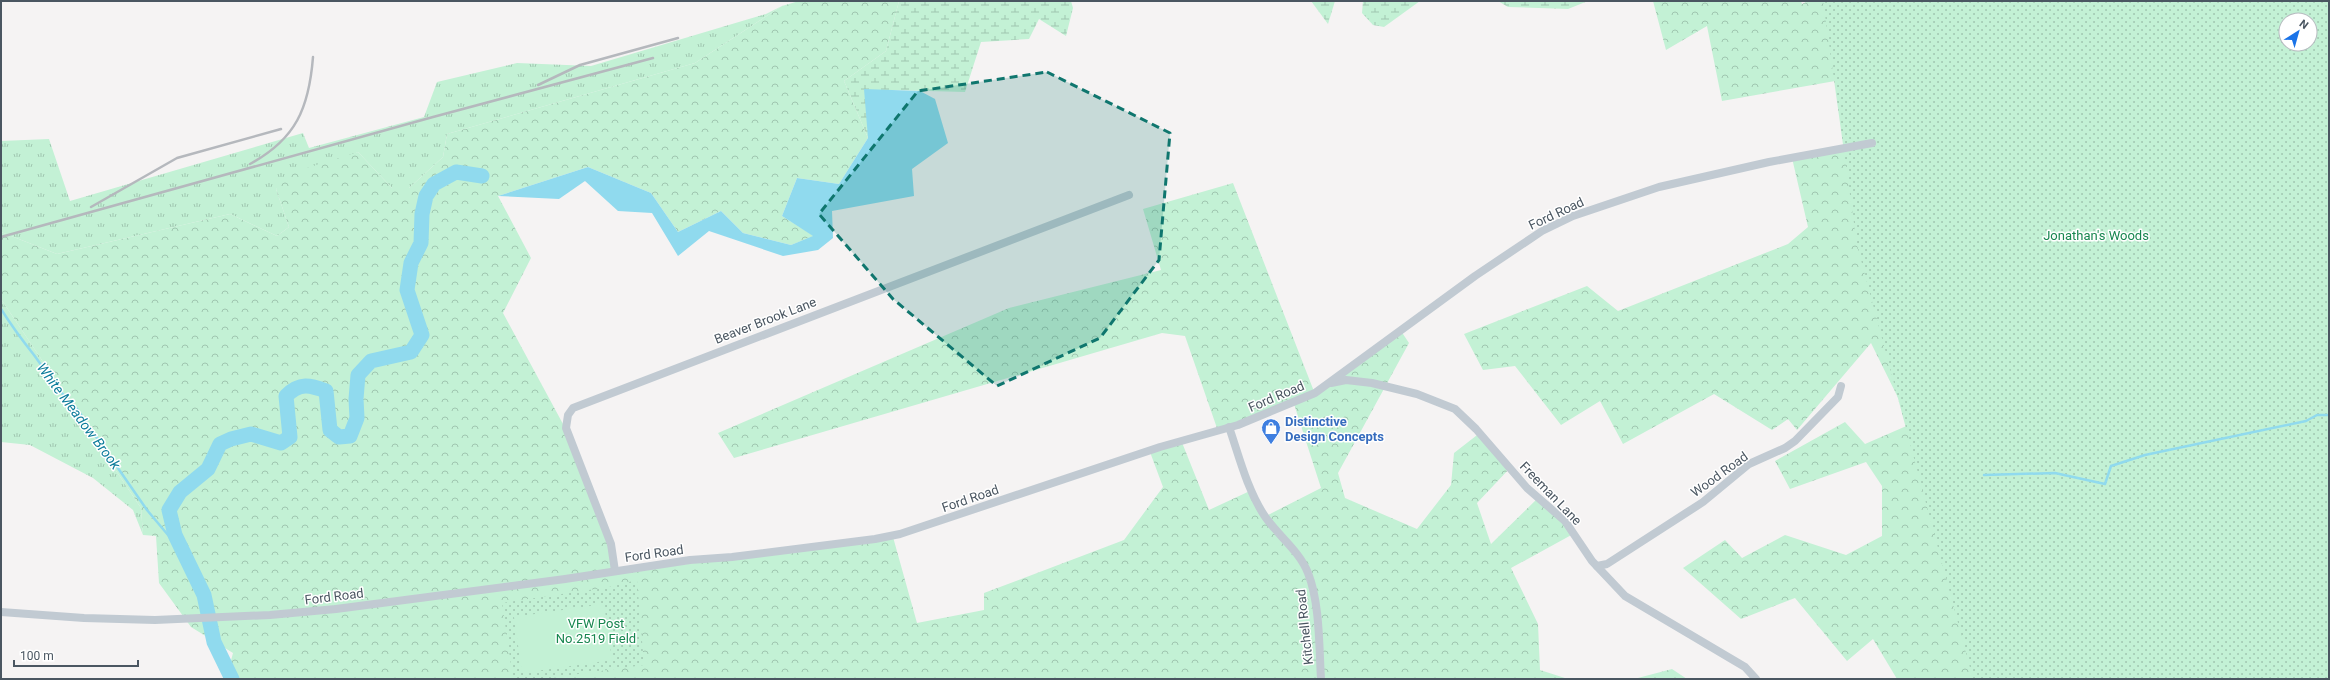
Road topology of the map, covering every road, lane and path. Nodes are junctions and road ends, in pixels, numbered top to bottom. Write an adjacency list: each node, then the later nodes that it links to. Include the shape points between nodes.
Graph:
1 (1872, 143): 3 (street, Ford Road, via 1770,162 1659,187 1573,216 1542,231 1475,276)
2 (1129, 194): 7 (street, Beaver Brook Lane, via 573,408 568,415 566,428 611,544)
3 (1328, 384): 5 (street, Ford Road, via 1289,405); 6 (street, Freeman Lane, via 1346,380 1372,383 1417,394 1455,409 1476,429 1527,488 1565,521)
4 (1840, 386): 6 (street, Wood Road, via 1838,397 1795,441 1749,464 1703,502 1607,564)
5 (1229, 427): 7 (street, Ford Road, via 1160,447 900,534 835,546 690,560); 9 (street, Kitchell Road, via 1257,504 1271,526 1302,560 1308,573 1314,598)
6 (1597, 566): 10 (street, Freeman Lane, via 1625,596 1745,667)
7 (615, 571): 8 (street, Ford Road, via 336,609 200,620 84,618)
8 (1, 612)
9 (1321, 679)
10 (1756, 679)

